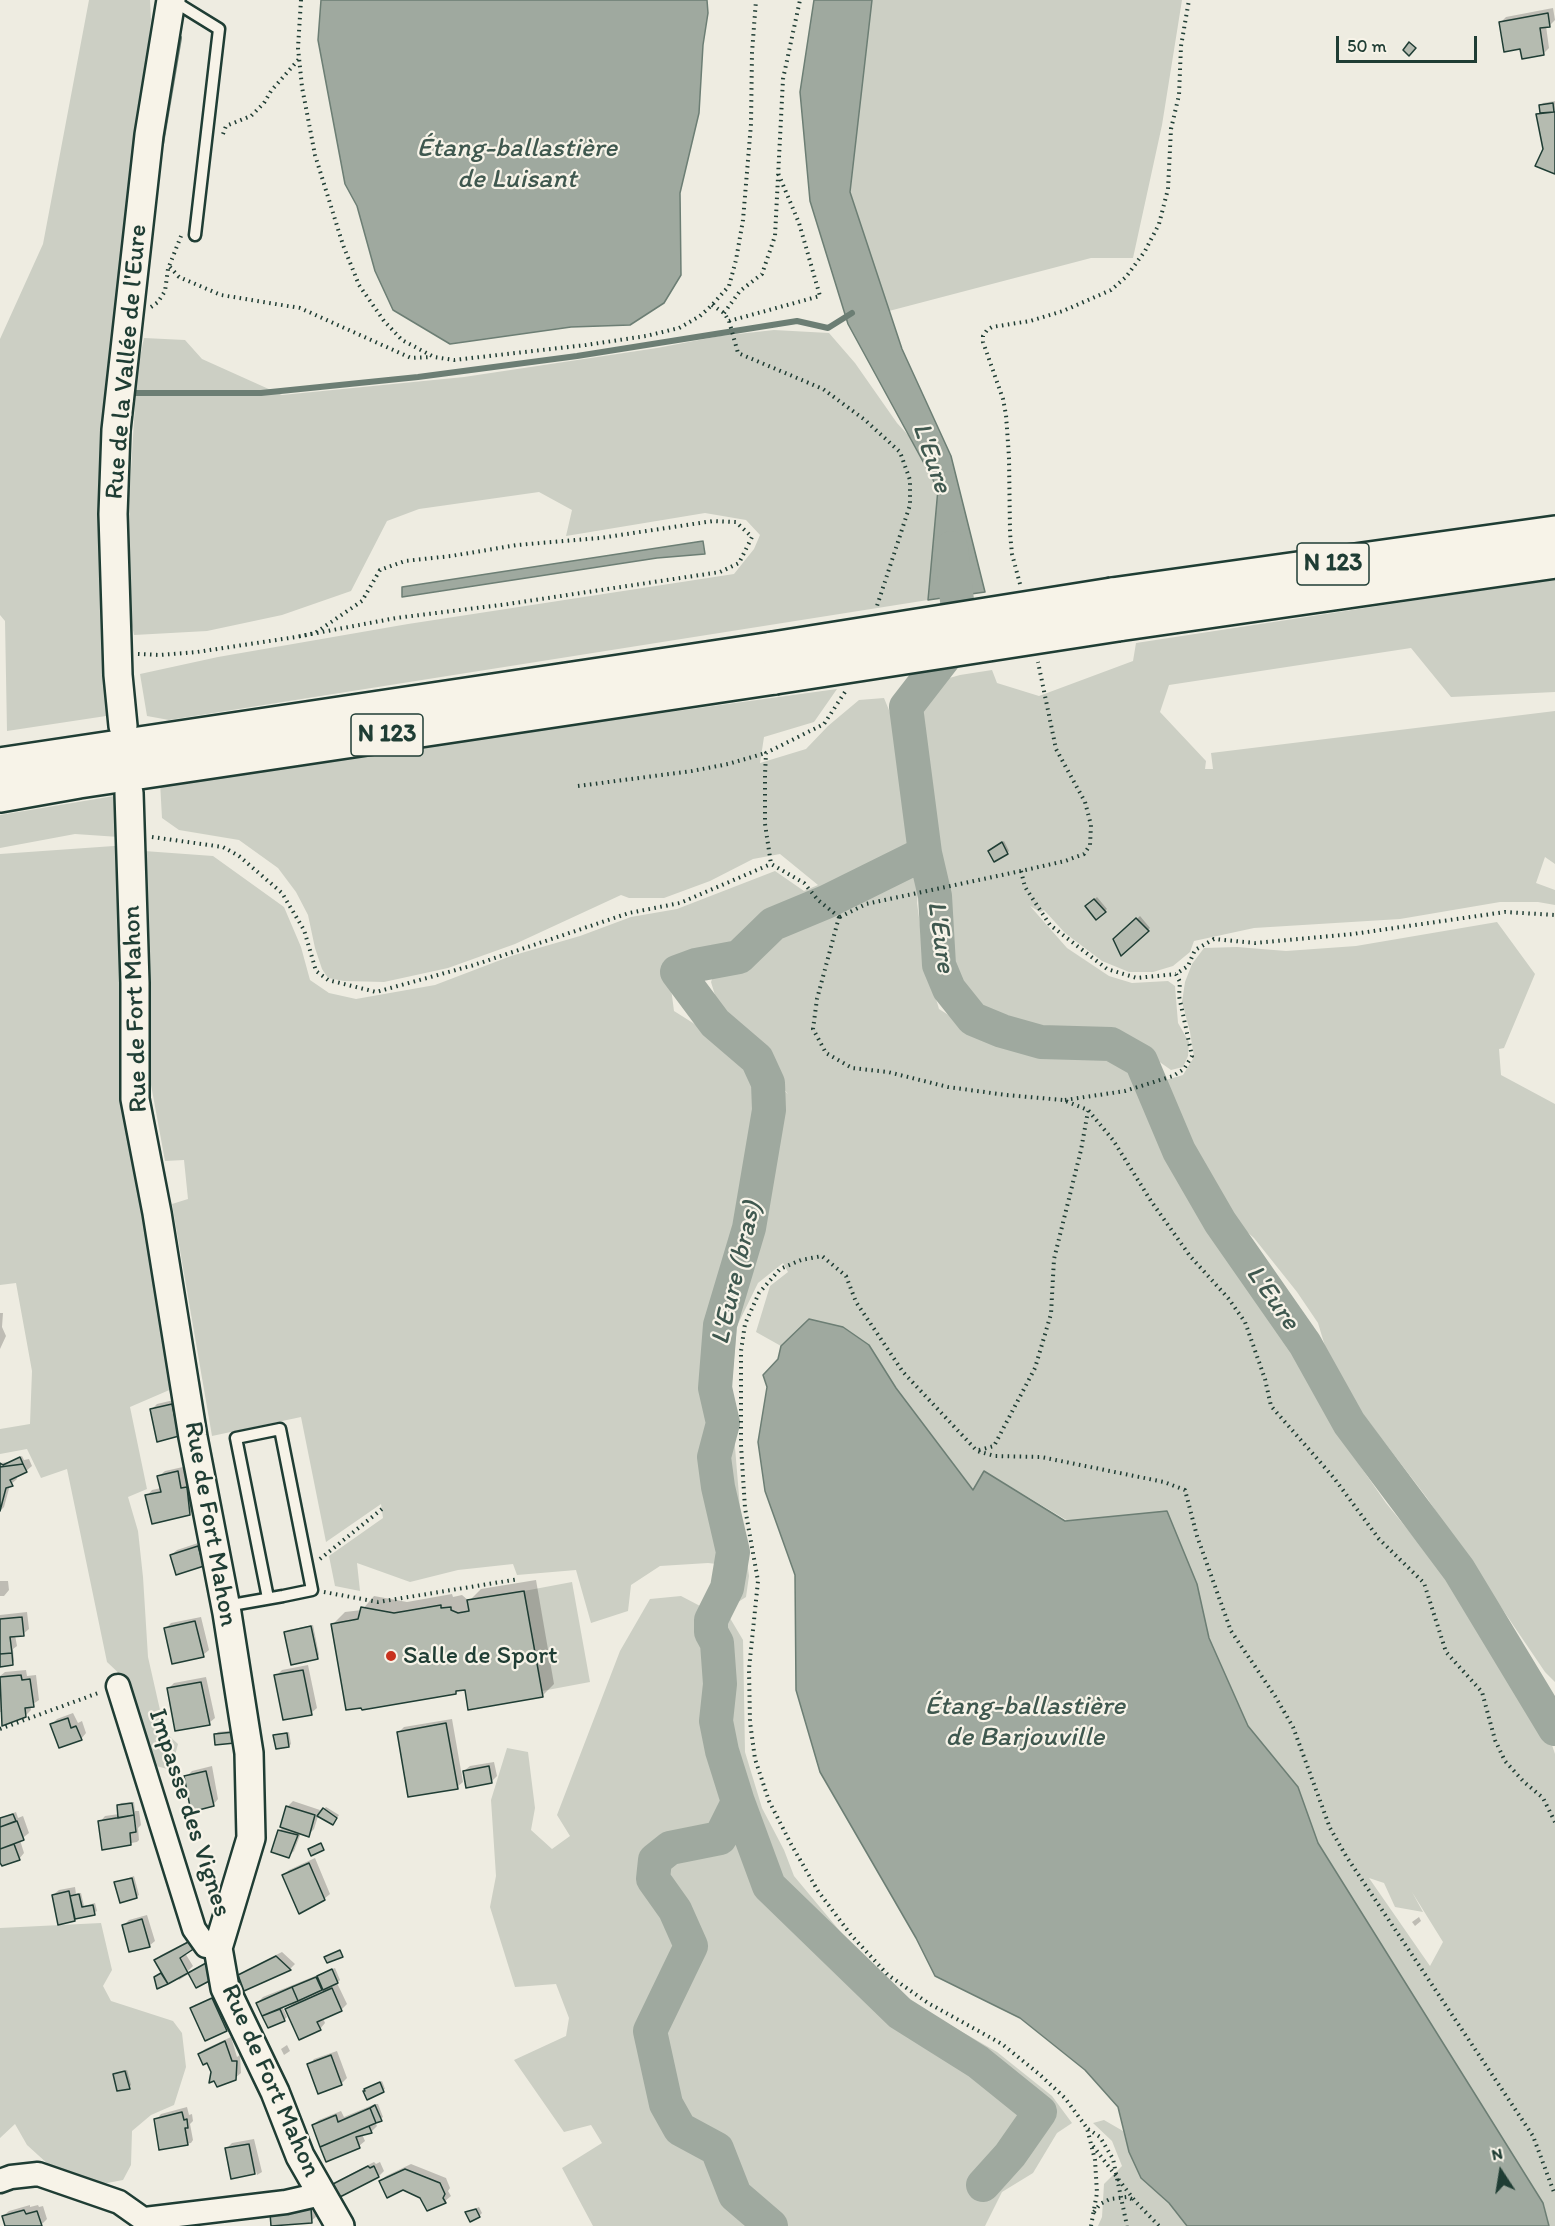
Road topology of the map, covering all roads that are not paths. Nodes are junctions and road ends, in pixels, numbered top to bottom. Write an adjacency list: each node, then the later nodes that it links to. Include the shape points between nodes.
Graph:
1 (171, 0): 2 (lane, via 219,29); 7 (street, Rue de la Vallée de l'Eure, via 149,135 116,430 113,514)
2 (195, 236)
3 (1555, 533): 5 (main road, N 123)
4 (1555, 561): 5 (main road, N 123)
5 (1115, 610): 6 (main road, N 123, bridge)
6 (774, 663): 8 (main road, N 123); 10 (main road, N 123)
7 (123, 726)
8 (0, 765)
9 (129, 794): 12 (street, Rue de Fort Mahon, via 135,1099)
10 (0, 795)
11 (268, 1599): 11 (lane, via 312,1590 280,1429 236,1438); 12 (lane)
12 (225, 1606): 14 (street, Rue de Fort Mahon, via 249,1753 251,1838)
13 (118, 1686): 14 (street, Impasse des Vignes, via 194,1929 206,1946)
14 (218, 1948): 16 (street, Rue de Fort Mahon, via 225,1988)
15 (0, 2181): 17 (street, via 38,2174 119,2202)
16 (321, 2194): 17 (street); 18 (street, Rue de Fort Mahon)
17 (149, 2222)
18 (340, 2226)

